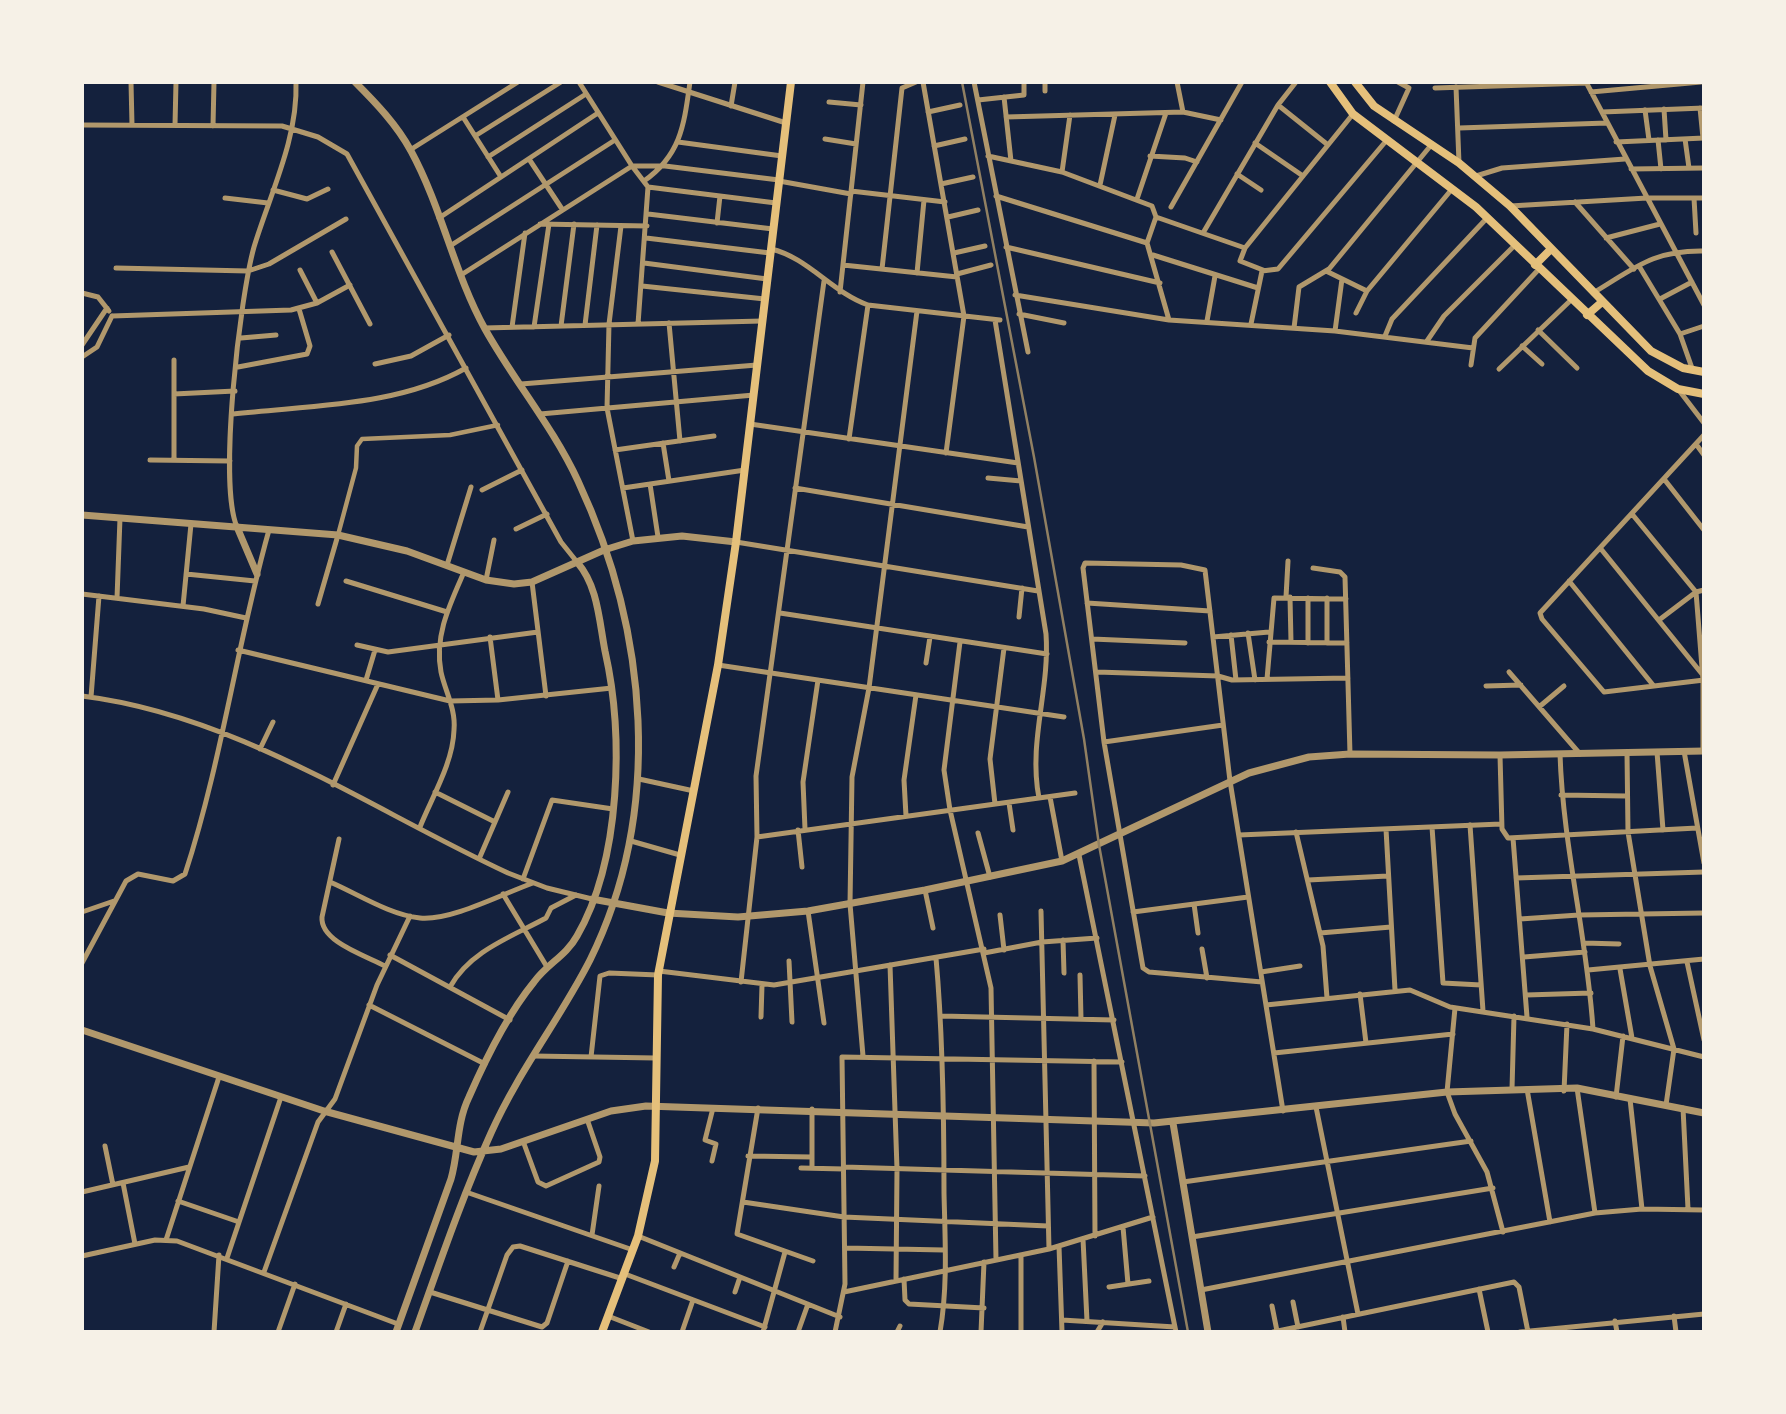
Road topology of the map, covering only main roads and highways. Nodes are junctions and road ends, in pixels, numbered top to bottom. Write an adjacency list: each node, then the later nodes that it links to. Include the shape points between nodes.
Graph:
1 (791, 82): 10 (main road, via 719,665 658,973 655,1161 638,1236)
2 (1331, 82): 5 (main road, via 1353,114 1487,218)
3 (1355, 82): 4 (main road, via 1374,106 1459,163)
4 (1552, 249): 5 (main road); 6 (main road)
5 (1537, 267): 7 (main road)
6 (1602, 302): 7 (main road); 8 (main road, via 1651,351)
7 (1587, 315): 9 (main road, via 1648,371 1678,389)
8 (1704, 372)
9 (1704, 394)
10 (602, 1332)

